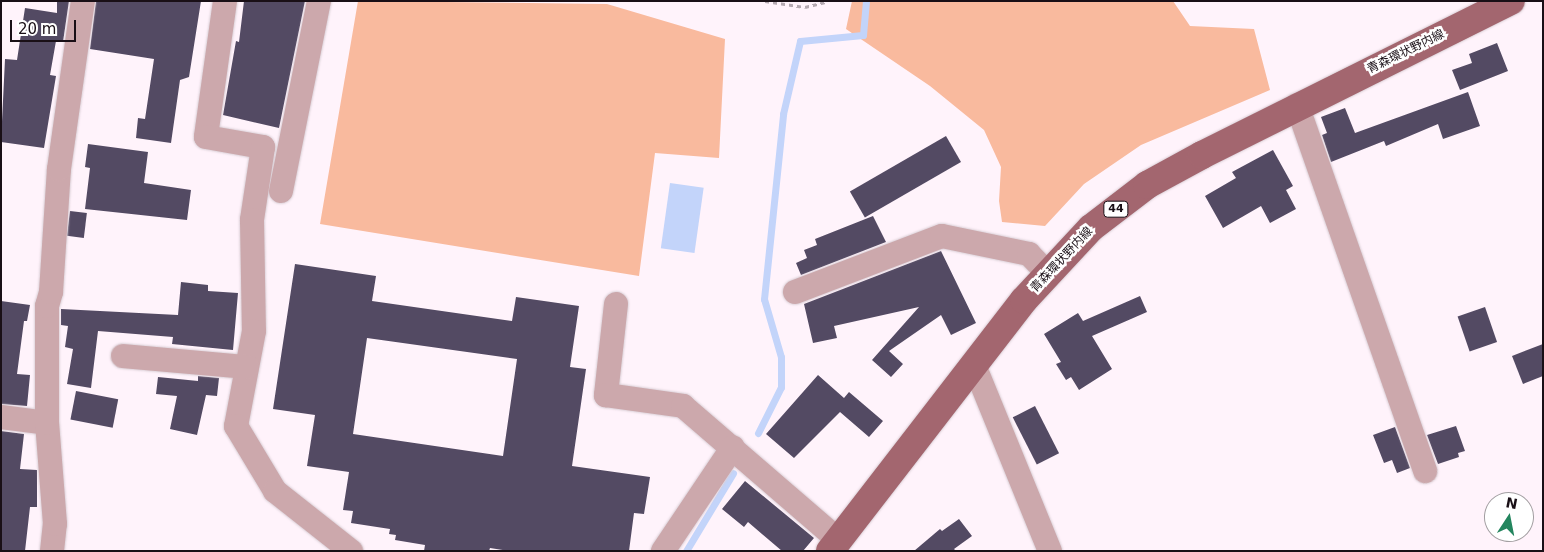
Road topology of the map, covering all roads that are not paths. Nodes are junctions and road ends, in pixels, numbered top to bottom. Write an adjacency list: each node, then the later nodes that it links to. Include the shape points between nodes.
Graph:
1 (83, 1): 14 (street, via 59,169 51,292 46,306)
2 (225, 1): 12 (street, via 206,137 263,147 252,220 254,331)
3 (319, 1): 6 (street)
4 (1511, 1): 5 (main road, 青森環状野内線 / 44)
5 (1297, 105): 7 (main road, 青森環状野内線 / 44, via 1147,185 1091,228); 16 (street)
6 (281, 191)
7 (1048, 274): 8 (street, via 1029,254 942,236); 11 (main road, 青森環状野内線 / 44)
8 (795, 292)
9 (616, 304): 15 (street, via 606,395 683,406)
10 (123, 356): 12 (street)
11 (974, 365): 17 (main road, 青森環状野内線 / 44); 21 (street)
12 (247, 367): 19 (street, via 236,426 275,491)
13 (1, 417): 14 (street)
14 (47, 423): 18 (street, via 54,524)
15 (733, 447): 17 (street); 20 (street)
16 (1426, 471)
17 (834, 546)
18 (52, 551)
19 (351, 551)
20 (664, 551)
21 (1050, 551)

